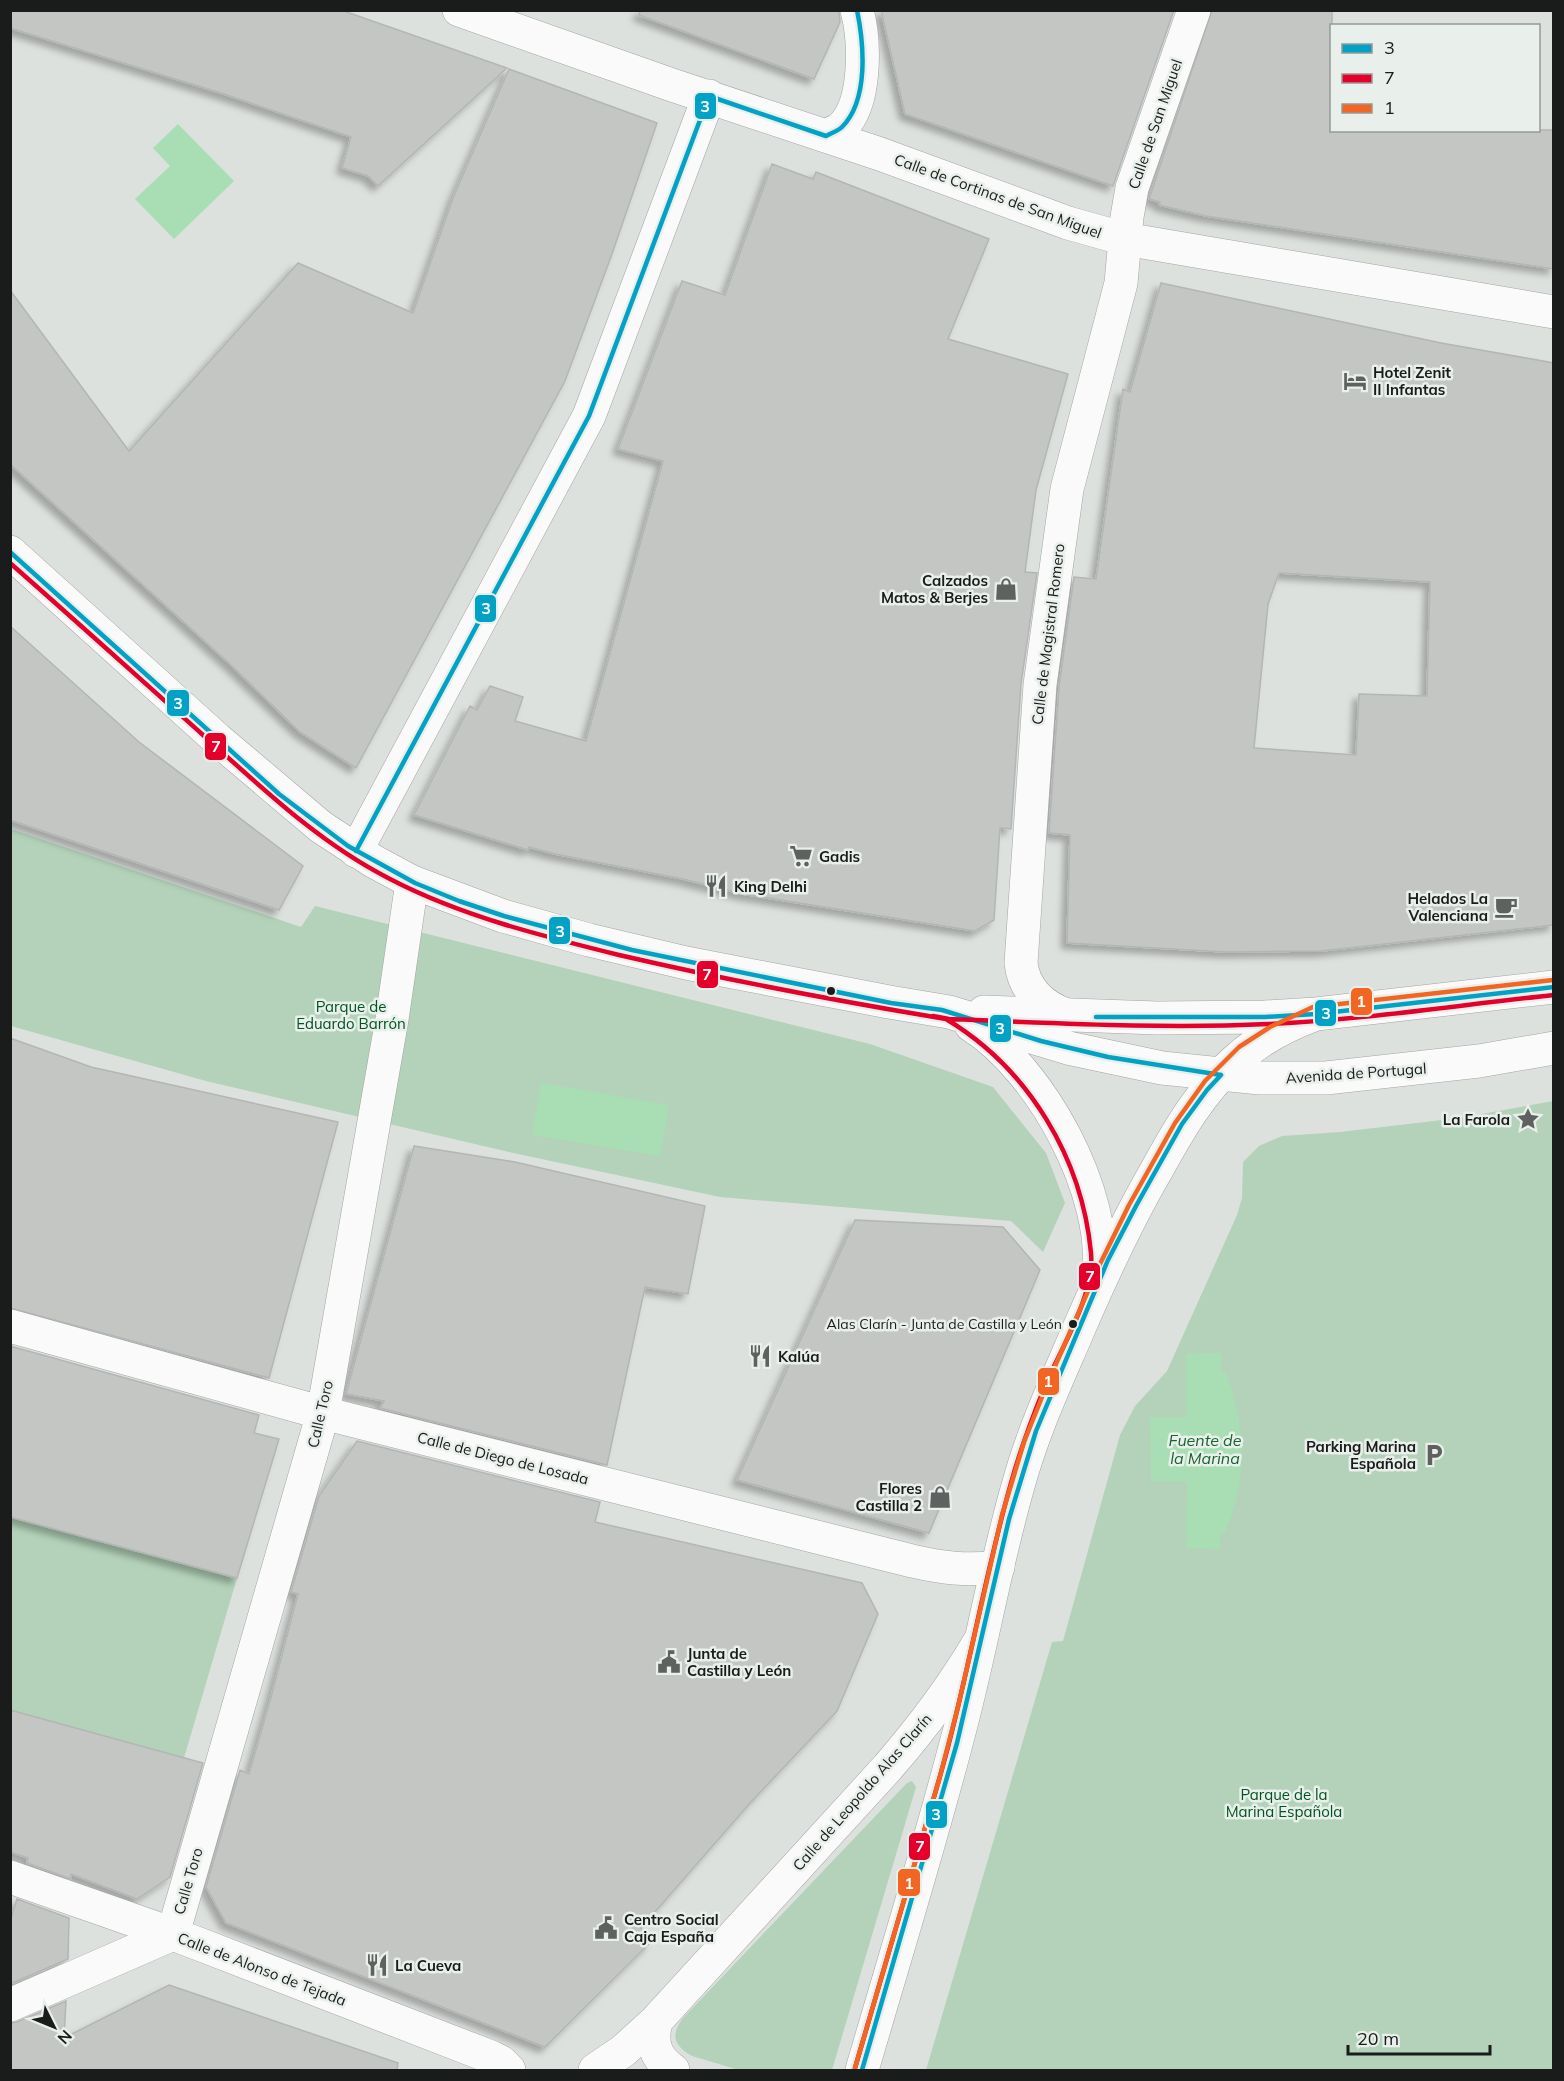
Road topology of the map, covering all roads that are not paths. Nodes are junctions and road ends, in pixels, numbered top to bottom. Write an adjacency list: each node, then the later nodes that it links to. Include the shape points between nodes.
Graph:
1 (459, 10): 4 (street, Calle de Cortinas de San Miguel)
2 (857, 10): 5 (street, via 862,70 859,93 842,128)
3 (1194, 10): 6 (street, Calle de San Miguel, via 1132,188)
4 (709, 96): 5 (street, Calle de Cortinas de San Miguel); 9 (street, via 590,416)
5 (826, 136): 6 (street, Calle de Cortinas de San Miguel, via 1068,223)
6 (1125, 239): 7 (street, Calle de Cortinas de San Miguel); 14 (street, Calle de Magistral Romero, via 1121,283 1067,489 1037,720 1022,974 1043,1004)
7 (1554, 312)
8 (10, 552): 9 (street, Avenida de Portugal, via 265,782)
9 (356, 851): 10 (street, Avenida de Portugal)
10 (412, 882): 12 (street, Avenida de Portugal, via 503,916 589,940 686,963); 19 (street, Calle Toro)
11 (1554, 987): 13 (street, Avenida de Portugal)
12 (949, 1012): 14 (street, Avenida de Portugal); 16 (street, Avenida de Portugal, via 1097,1056); 17 (street, Calle de Leopoldo Alas Clarín, via 974,1027 1012,1062 1060,1126 1091,1205 1099,1255)
13 (1316, 1014): 14 (street, Avenida de Portugal, via 1195,1018); 16 (street, Calle de Leopoldo Alas Clarín, via 1265,1038)
14 (1066, 1016)
15 (1554, 1048): 16 (street, Avenida de Portugal, via 1347,1077)
16 (1221, 1075): 17 (street, Calle de Leopoldo Alas Clarín, via 1182,1124)
17 (1097, 1287): 20 (street, Calle de Leopoldo Alas Clarín, via 1032,1441)
18 (10, 1326): 19 (street, Calle de Diego de Losada)
19 (323, 1413): 20 (street, Calle de Diego de Losada, via 912,1561 955,1569); 23 (street, Calle Toro)
20 (998, 1567): 21 (street, Calle de Leopoldo Alas Clarín)
21 (983, 1634): 25 (street, Calle de Leopoldo Alas Clarín, via 953,1684 903,1749); 29 (street, via 954,1754)
22 (10, 1877): 23 (street, Calle de Alonso de Tejada)
23 (173, 1934): 24 (street); 26 (street, Calle de Alonso de Tejada, via 491,2057)
24 (10, 2005)
25 (656, 2021): 27 (street, Calle de Leopoldo Alas Clarín); 28 (street, via 655,2052)
26 (509, 2070)
27 (595, 2070)
28 (673, 2070)
29 (862, 2070)

